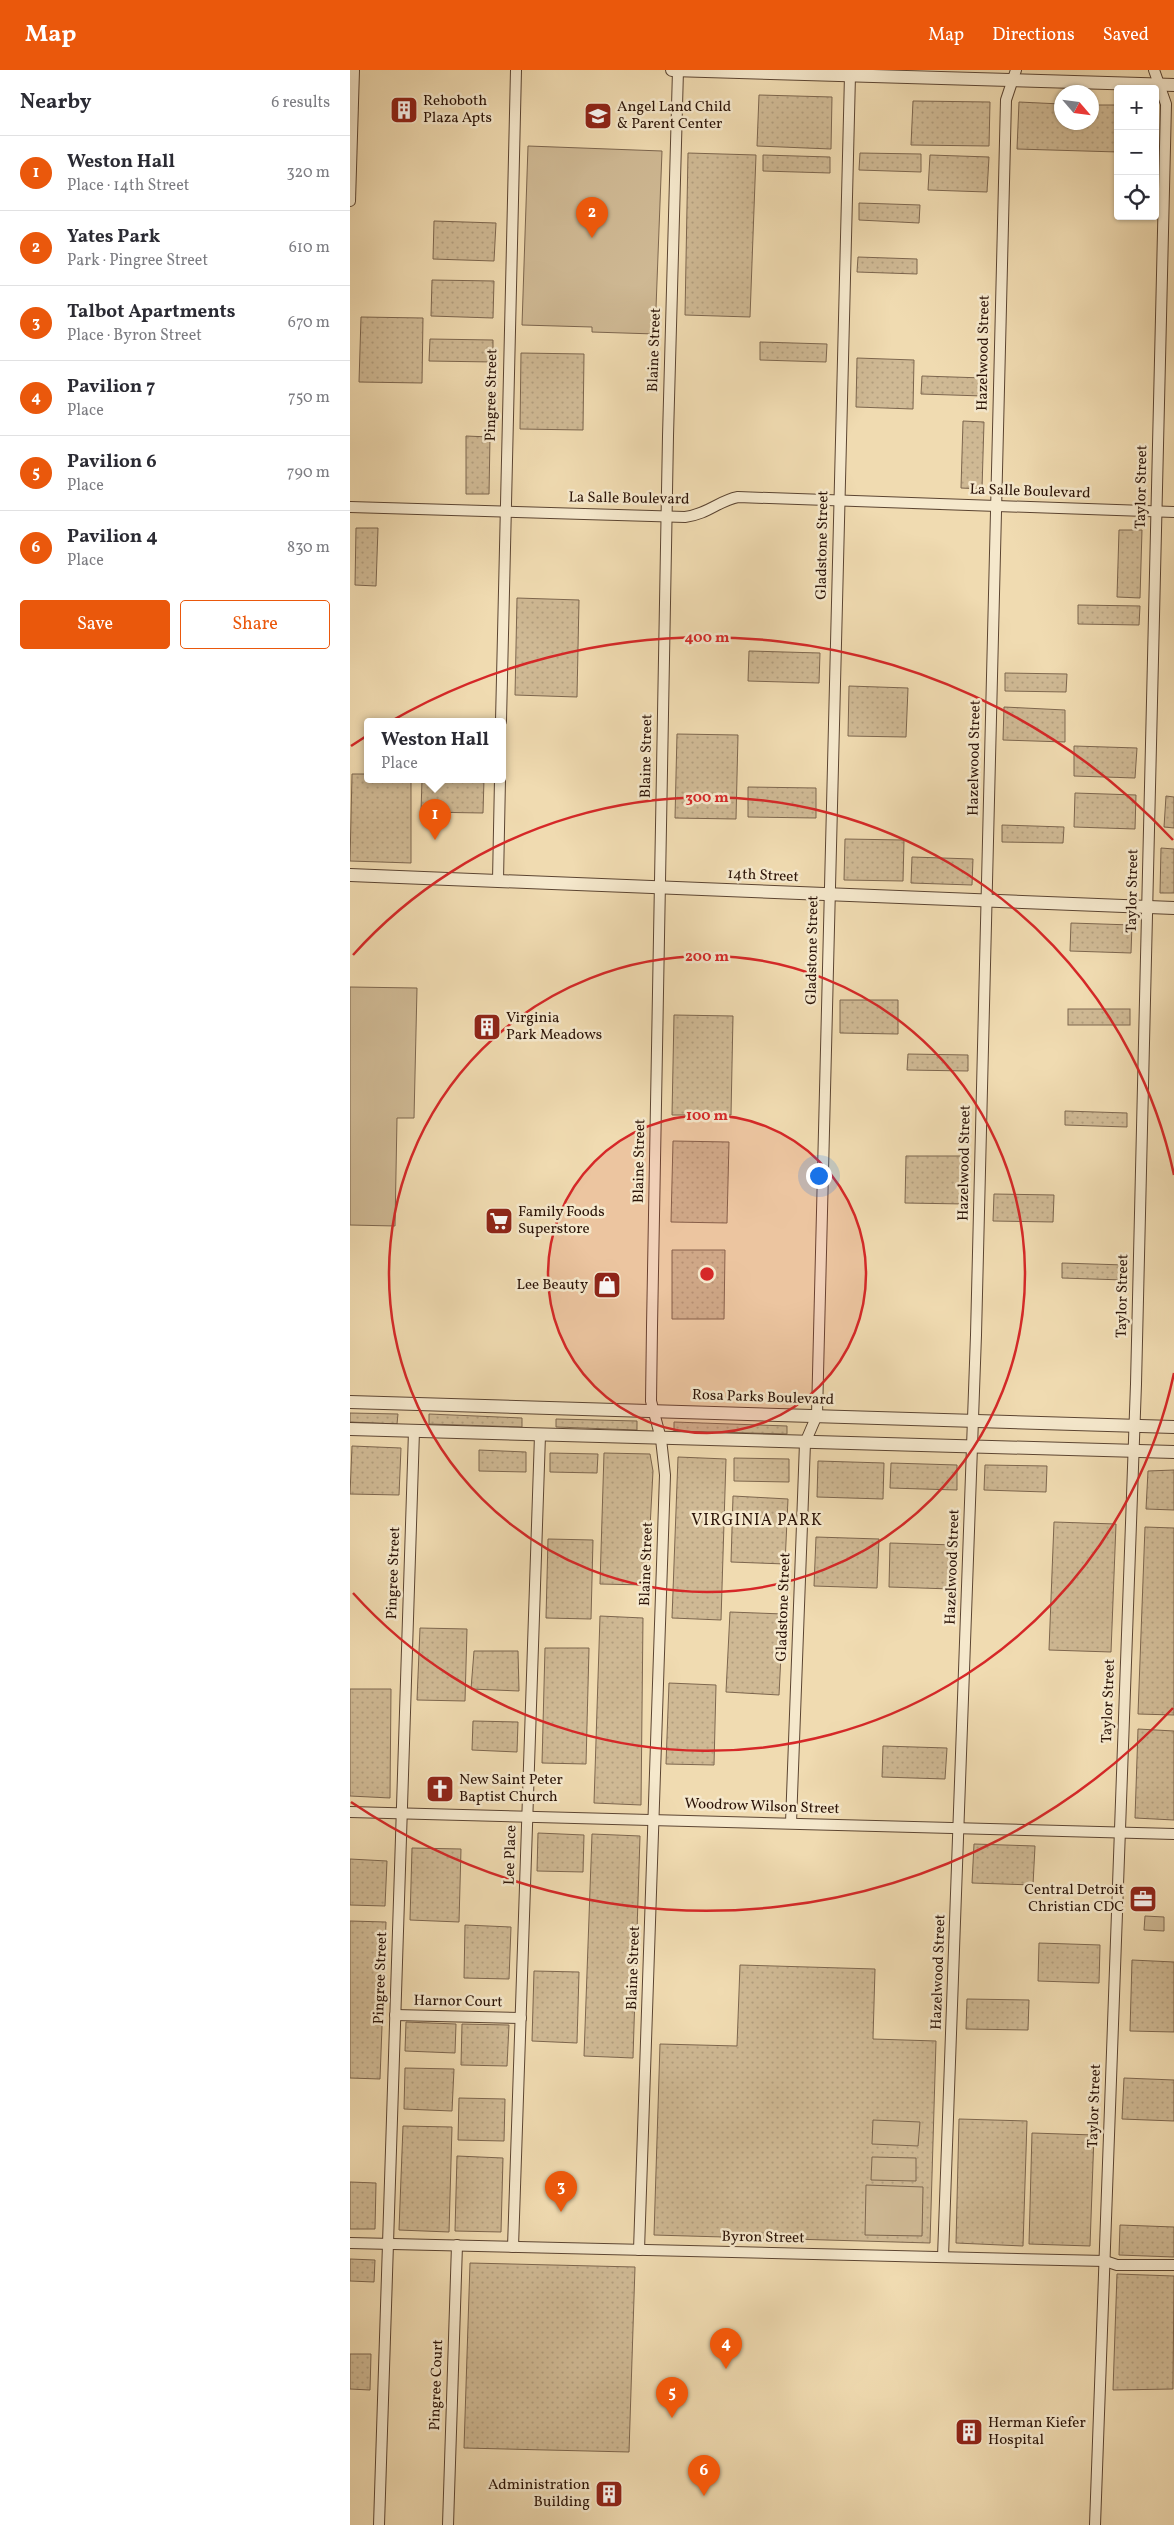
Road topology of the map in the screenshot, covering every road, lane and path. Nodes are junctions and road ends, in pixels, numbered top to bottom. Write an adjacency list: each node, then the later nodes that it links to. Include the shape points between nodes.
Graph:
1 (354, 70): 12 (street)
2 (516, 70): 16 (street, Pingree Street)
3 (672, 70): 4 (street)
4 (678, 70): 6 (street); 19 (street, Blaine Street)
5 (1154, 70): 10 (street, Taylor Street)
6 (739, 71): 8 (street)
7 (878, 73): 8 (street); 9 (street)
8 (850, 75): 13 (street, Gladstone Street)
9 (1014, 75): 10 (street); 14 (street, Hazelwood Street, via 1006,100)
10 (1160, 84): 11 (street); 17 (street, Taylor Street, via 1166,104)
11 (1174, 84)
12 (350, 201)
13 (838, 500): 14 (street, La Salle Boulevard); 19 (street, La Salle Boulevard, via 738,497 698,515); 25 (street, Gladstone Street)
14 (996, 506): 17 (street, La Salle Boulevard); 26 (street, Hazelwood Street)
15 (350, 508): 16 (street, La Salle Boulevard)
16 (504, 512): 19 (street, La Salle Boulevard); 20 (street, Pingree Street)
17 (1157, 512): 18 (street, La Salle Boulevard); 27 (street, Taylor Street)
18 (1174, 512)
19 (666, 516): 24 (street, Blaine Street)
20 (501, 718)
21 (500, 783): 23 (street)
22 (350, 875): 23 (street, 14th Street)
23 (498, 880): 24 (street, 14th Street)
24 (660, 887): 25 (street, 14th Street); 30 (street, Blaine Street, via 651,1401)
25 (830, 895): 26 (street, 14th Street); 31 (street, Gladstone Street)
26 (986, 901): 27 (street, 14th Street); 32 (street, Hazelwood Street)
27 (1147, 907): 28 (street, 14th Street); 33 (street, Taylor Street)
28 (1174, 908)
29 (350, 1402): 30 (street, Rosa Parks Boulevard)
30 (654, 1411): 31 (street, Rosa Parks Boulevard); 38 (street, Blaine Street)
31 (817, 1416): 32 (street, Rosa Parks Boulevard); 39 (street, Gladstone Street)
32 (974, 1420): 33 (street, Rosa Parks Boulevard); 40 (street, Hazelwood Street)
33 (1135, 1426): 34 (street, Rosa Parks Boulevard); 41 (street, Taylor Street)
34 (1174, 1427)
35 (350, 1429): 36 (street)
36 (414, 1431): 37 (street); 44 (street, Pingree Street)
37 (540, 1435): 38 (street); 45 (street, Lee Place)
38 (661, 1439): 39 (street); 46 (street, Blaine Street, via 665,1475)
39 (805, 1443): 40 (street); 47 (street, Gladstone Street)
40 (972, 1448): 41 (street); 48 (street, Hazelwood Street)
41 (1134, 1452): 42 (street); 49 (street, Taylor Street)
42 (1174, 1452)
43 (350, 1812): 44 (street, Woodrow Wilson Street)
44 (401, 1813): 45 (street, Woodrow Wilson Street); 51 (street, Pingree Street)
45 (528, 1816): 46 (street, Woodrow Wilson Street); 52 (street, Lee Place)
46 (654, 1819): 47 (street, Woodrow Wilson Street); 57 (street, Blaine Street)
47 (791, 1823): 48 (street, Woodrow Wilson Street)
48 (959, 1827): 49 (street, Woodrow Wilson Street); 58 (street, Hazelwood Street)
49 (1120, 1832): 50 (street, Woodrow Wilson Street); 59 (street, Taylor Street)
50 (1174, 1834)
51 (395, 2016): 52 (street, Harnor Court); 54 (street, Pingree Street)
52 (521, 2018): 56 (street, Lee Place)
53 (350, 2243): 54 (street, Byron Street)
54 (388, 2244): 55 (street, Byron Street); 61 (street, Pingree Street)
55 (457, 2245): 56 (street, Byron Street); 62 (street, Pingree Court)
56 (513, 2247): 57 (street, Byron Street)
57 (639, 2250): 58 (street, Byron Street)
58 (943, 2257): 59 (street, Byron Street)
59 (1105, 2261): 60 (street, Byron Street, via 1112,2264); 63 (street, Taylor Street)
60 (1174, 2265)
61 (379, 2525)
62 (448, 2525)
63 (1095, 2525)

